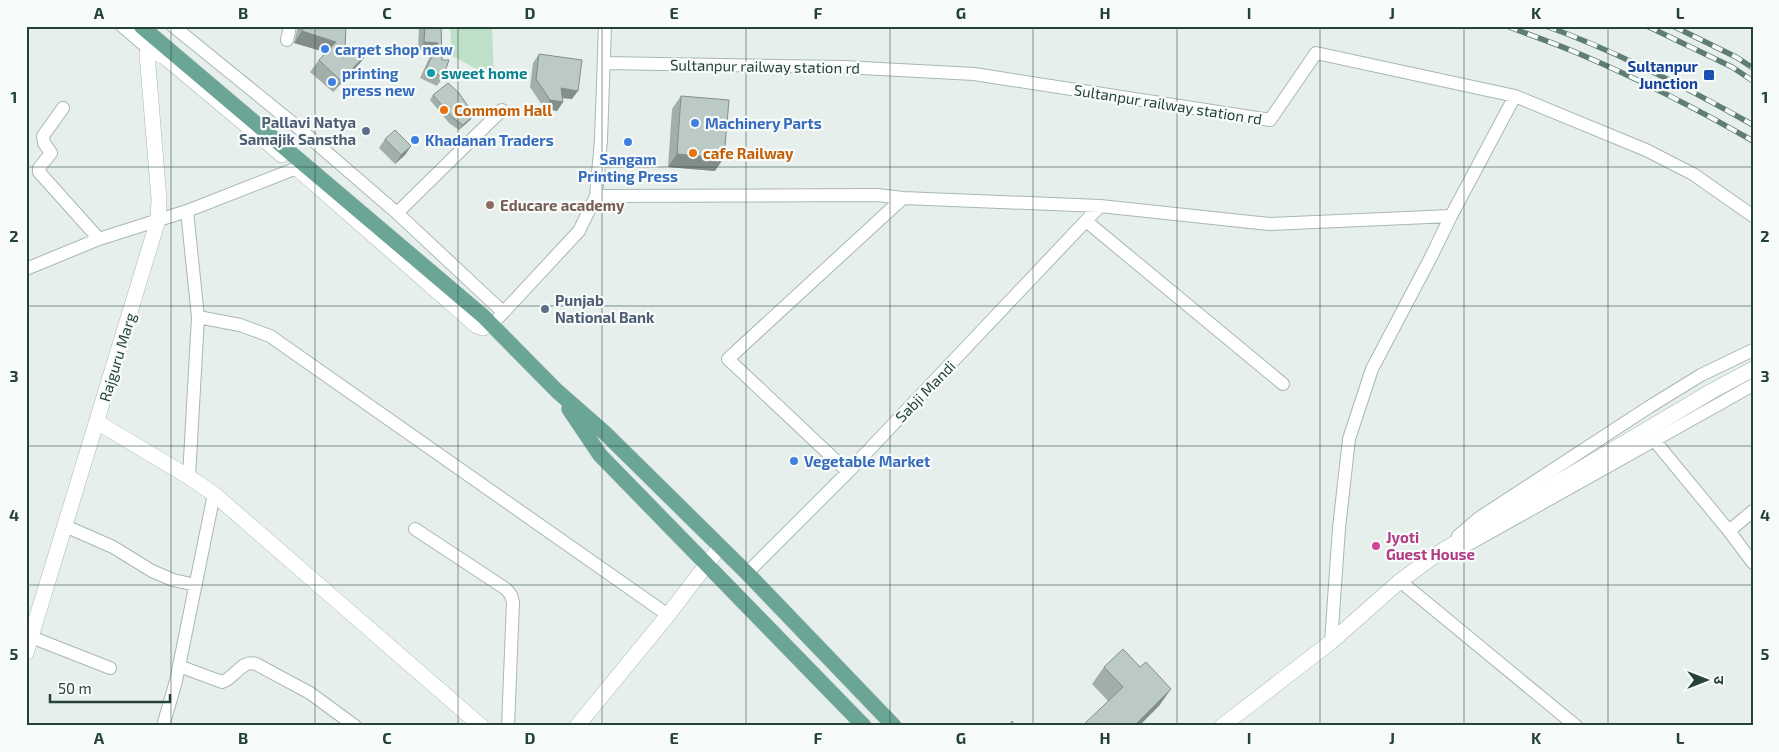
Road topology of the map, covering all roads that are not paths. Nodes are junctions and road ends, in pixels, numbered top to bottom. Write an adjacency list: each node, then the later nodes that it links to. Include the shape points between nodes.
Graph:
1 (122, 26): 7 (street)
2 (141, 26): 26 (main road)
3 (173, 26): 17 (street)
4 (290, 26): 6 (street)
5 (605, 26): 8 (street)
6 (287, 40)
7 (149, 53): 12 (street, via 165,57); 20 (street, Rajguru Marg)
8 (604, 63): 9 (street, Sultanpur railway station rd, via 843,67 974,74 1270,120 1316,53); 13 (street)
9 (1515, 96): 18 (street); 19 (street, Sultanpur railway station rd, via 1646,150 1693,174)
10 (63, 108): 22 (street, via 43,136 51,153 39,172)
11 (502, 110): 17 (street)
12 (297, 168): 16 (street); 26 (street, via 477,326 483,328)
13 (596, 196): 14 (street, via 877,195); 24 (street, via 579,231)
14 (903, 198): 15 (street); 34 (street, via 728,359)
15 (1100, 206): 18 (street, via 1269,224); 21 (street, Sabji Mandi)
16 (187, 212): 20 (street); 25 (street)
17 (397, 213): 24 (street)
18 (1450, 216): 50 (street, via 1372,369 1349,439)
19 (1753, 216)
20 (158, 220): 22 (street); 32 (street, Rajguru Marg)
21 (1086, 221): 29 (street); 34 (street, Sabji Mandi)
22 (98, 239): 23 (street)
23 (26, 269)
24 (504, 312): 26 (street)
25 (198, 318): 35 (street); 48 (street, via 240,325 270,336)
26 (487, 320): 31 (main road)
27 (1753, 350): 42 (street, via 1701,375 1601,438 1479,518)
28 (1753, 369): 42 (street)
29 (1283, 384)
30 (1753, 385): 33 (street)
31 (557, 391): 41 (main road, via 606,434); 43 (main road, via 600,455)
32 (98, 422): 35 (street); 38 (street, Rajguru Marg)
33 (1654, 440): 40 (street); 42 (street, via 1471,543)
34 (848, 472): 45 (street, Sabji Mandi)
35 (190, 477): 36 (street)
36 (214, 494): 47 (street); 56 (street)
37 (1753, 512): 40 (street)
38 (66, 526): 47 (street, via 106,543 157,573); 49 (street, Rajguru Marg)
39 (415, 529): 57 (street, via 511,595)
40 (1729, 531): 44 (street)
41 (720, 546): 43 (street); 45 (main road)
42 (1437, 554): 46 (street)
43 (706, 564): 48 (street); 59 (main road)
44 (1753, 564)
45 (747, 574): 60 (main road)
46 (1400, 581): 50 (street); 62 (street)
47 (196, 585): 52 (street)
48 (668, 615): 58 (street)
49 (31, 637): 51 (street, Rajguru Marg); 53 (street)
50 (1331, 642): 61 (street)
51 (26, 653)
52 (179, 666): 54 (street); 55 (street, via 222,682 251,662 302,689)
53 (110, 668)
54 (163, 726)
55 (355, 726)
56 (481, 726)
57 (508, 726)
58 (577, 726)
59 (864, 726)
60 (894, 726)
61 (1222, 726)
62 (1576, 726)

